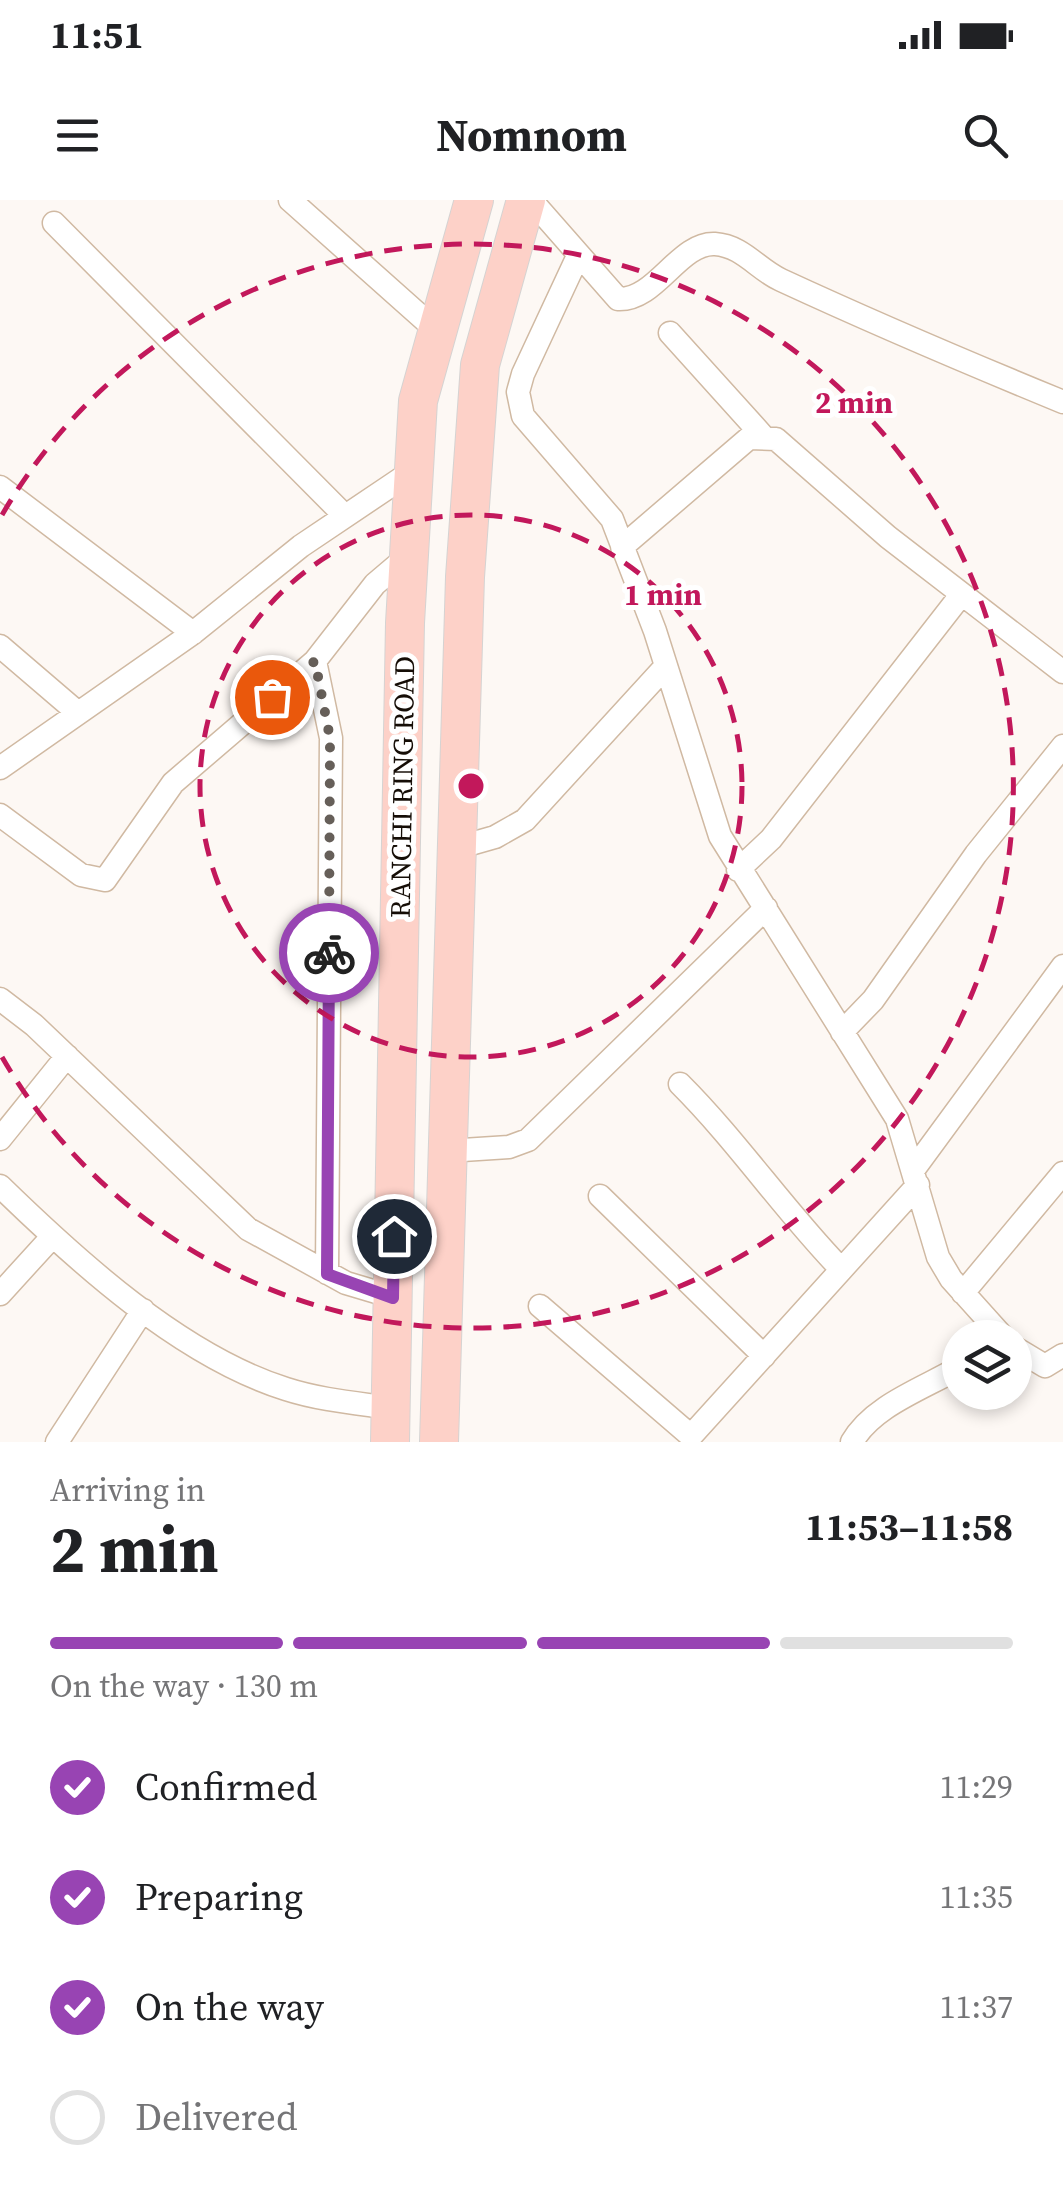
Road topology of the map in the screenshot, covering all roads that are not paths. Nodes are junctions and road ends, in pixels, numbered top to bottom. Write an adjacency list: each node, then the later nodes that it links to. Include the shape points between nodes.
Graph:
1 (290, 200): 6 (street)
2 (474, 200): 6 (main road, RANCHI RING ROAD)
3 (528, 200): 5 (street); 25 (main road, RANCHI RING ROAD, via 480,365 465,577)
4 (54, 223): 12 (street)
5 (578, 256): 8 (street, via 612,296 624,300 705,244 720,244 846,310); 13 (street, via 523,374 520,405 602,506)
6 (436, 330): 10 (main road, RANCHI RING ROAD, via 418,402)
7 (670, 333): 9 (street)
8 (1063, 402)
9 (762, 435): 13 (street, via 749,438); 15 (street, via 776,438)
10 (414, 470): 12 (street); 14 (main road, RANCHI RING ROAD)
11 (0, 486): 16 (street)
12 (345, 516): 16 (street)
13 (622, 547): 19 (street)
14 (408, 556): 18 (street, via 375,584); 44 (main road, RANCHI RING ROAD)
15 (961, 595): 20 (street); 26 (street, via 771,840)
16 (193, 632): 21 (street)
17 (0, 646): 21 (street)
18 (315, 661): 24 (street, via 173,783 105,880 81,875); 41 (street, via 330,738)
19 (666, 666): 25 (street, via 525,820); 26 (street, via 720,836)
20 (1063, 672)
21 (77, 712): 23 (street)
22 (1063, 746): 30 (street)
23 (0, 768)
24 (0, 814)
25 (460, 847): 34 (main road, RANCHI RING ROAD)
26 (738, 870): 27 (street)
27 (766, 908): 30 (street); 34 (street, via 528,1140)
28 (1063, 966): 36 (street)
29 (0, 1000): 31 (street)
30 (842, 1032): 36 (street, via 897,1120)
31 (67, 1056): 33 (street); 41 (street, via 248,1229)
32 (680, 1084): 40 (street)
33 (0, 1139)
34 (447, 1151): 55 (main road, RANCHI RING ROAD)
35 (1063, 1173): 43 (street)
36 (916, 1177): 40 (street); 43 (street, via 938,1257)
37 (0, 1186): 39 (street)
38 (600, 1196): 49 (street)
39 (52, 1237): 42 (street); 46 (street)
40 (840, 1268): 49 (street)
41 (327, 1274): 44 (street)
42 (0, 1294)
43 (963, 1294): 47 (street)
44 (393, 1298): 52 (main road, RANCHI RING ROAD)
45 (540, 1306): 53 (street)
46 (143, 1310): 52 (street, via 282,1388); 54 (street)
47 (987, 1320)
48 (1063, 1355): 50 (street, via 1045,1366)
49 (764, 1356): 53 (street)
50 (1032, 1358)
51 (942, 1377): 56 (street, via 895,1403)
52 (390, 1425)
53 (692, 1439)
54 (57, 1442)
55 (439, 1442)
56 (852, 1442)

